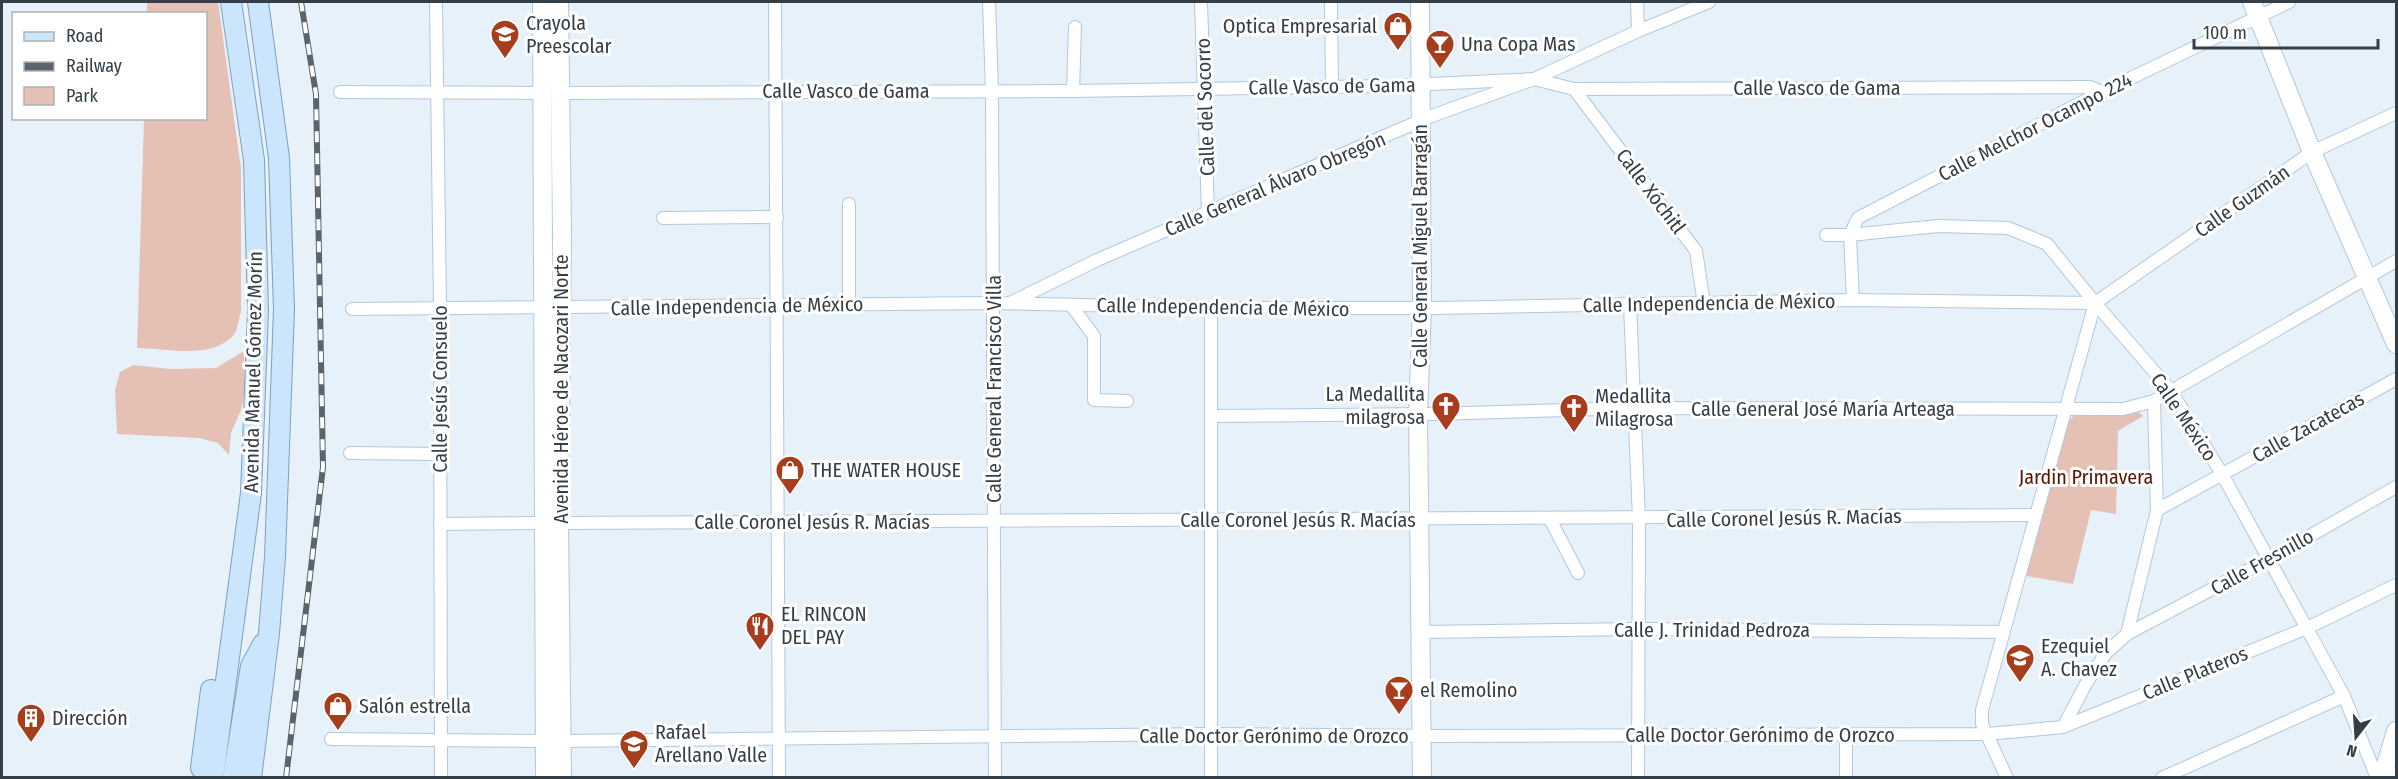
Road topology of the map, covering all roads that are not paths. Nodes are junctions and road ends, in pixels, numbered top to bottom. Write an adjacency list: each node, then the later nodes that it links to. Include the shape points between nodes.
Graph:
1 (231, 2): 57 (main road, Avenida Manuel Gómez Morín, via 254,160)
2 (258, 2): 54 (main road, Avenida Manuel Gómez Morín, via 279,158)
3 (436, 2): 25 (street, Calle Jesús Consuelo)
4 (542, 2): 28 (main road, Avenida Héroe de Nacozari Norte)
5 (559, 2): 29 (main road, Avenida Héroe de Nacozari Norte)
6 (776, 2): 22 (street)
7 (989, 2): 26 (street, Calle General Francisco Villa)
8 (1201, 2): 20 (street, Calle del Socorro)
9 (1331, 2): 19 (street)
10 (1419, 2): 18 (main road, Calle General Miguel Barragán)
11 (1637, 2): 16 (street)
12 (1709, 2): 16 (street, Calle General Álvaro Obregón)
13 (2289, 2): 14 (street, Calle Melchor Ocampo 224)
14 (2254, 9): 27 (street, Calle Melchor Ocampo 224); 32 (main road)
15 (1075, 27): 23 (street)
16 (1638, 31): 17 (street, Calle General Álvaro Obregón)
17 (1534, 79): 18 (street, Calle Vasco de Gama); 21 (street, Calle Vasco de Gama); 31 (street, Calle General Álvaro Obregón)
18 (1421, 84): 19 (street, Calle Vasco de Gama); 31 (main road, Calle General Miguel Barragán)
19 (1332, 87): 20 (street, Calle Vasco de Gama)
20 (1205, 88): 23 (street, Calle Vasco de Gama); 34 (street, Calle del Socorro)
21 (1574, 89): 27 (street, Calle Vasco de Gama, via 2090,87); 44 (street, Calle Xóchitl, via 1696,251)
22 (776, 91): 26 (street, Calle Vasco de Gama); 29 (street, Calle Vasco de Gama); 35 (street)
23 (1073, 91): 26 (street, Calle Vasco de Gama)
24 (340, 92): 25 (street)
25 (437, 92): 28 (street); 56 (street, Calle Jesús Consuelo)
26 (992, 92): 42 (street, Calle General Francisco Villa)
27 (2102, 92): 38 (street, Calle Melchor Ocampo 224, via 1858,218)
28 (542, 93): 51 (main road, Avenida Héroe de Nacozari Norte)
29 (560, 93): 51 (main road, Avenida Héroe de Nacozari Norte)
30 (2397, 113): 32 (street, Calle Guzmán)
31 (1421, 122): 34 (street, Calle General Álvaro Obregón); 53 (main road, Calle General Miguel Barragán)
32 (2312, 152): 40 (main road); 45 (street, Calle Guzmán)
33 (849, 204): 46 (street)
34 (1208, 213): 43 (street, Calle General Álvaro Obregón)
35 (777, 217): 36 (street); 50 (street)
36 (663, 218)
37 (1826, 235): 38 (street, Calle México)
38 (1850, 235): 41 (street); 45 (street, Calle México, via 1938,225 2008,228 2047,244)
39 (2397, 261): 40 (street, Calle General José María Arteaga)
40 (2366, 278): 59 (main road); 61 (street, Calle General José María Arteaga)
41 (1853, 300): 44 (street, Calle Independencia de México); 45 (street, Calle Independencia de México)
42 (994, 303): 43 (street, Calle Independencia de México); 46 (street, Calle Independencia de México); 77 (street, Calle General Francisco Villa)
43 (1009, 303): 47 (street, Calle Independencia de México)
44 (1704, 303): 49 (street, Calle Independencia de México)
45 (2095, 303): 61 (street, Calle México); 65 (street)
46 (849, 305): 50 (street, Calle Independencia de México)
47 (1071, 305): 48 (street, Calle Independencia de México); 58 (street)
48 (1090, 305): 52 (street, Calle Independencia de México); 58 (street)
49 (1630, 305): 53 (street, Calle Independencia de México); 64 (street)
50 (777, 307): 51 (street, Calle Independencia de México); 79 (street)
51 (551, 308): 56 (street, Calle Independencia de México); 80 (main road, Avenida Héroe de Nacozari Norte)
52 (1211, 308): 53 (street, Calle Independencia de México); 67 (street)
53 (1422, 308): 66 (main road, Calle General Miguel Barragán)
54 (284, 309): 57 (main road); 89 (main road, Avenida Manuel Gómez Morín)
55 (351, 309): 56 (street, Calle Independencia de México)
56 (440, 309): 69 (street, Calle Jesús Consuelo)
57 (258, 311): 91 (main road, Avenida Manuel Gómez Morín, via 253,467 244,542 231,553)
58 (1094, 336): 63 (street, via 1094,400)
59 (2397, 344)
60 (2397, 378): 70 (street, Calle Zacatecas)
61 (2171, 390): 62 (street, Calle General José María Arteaga); 70 (street, Calle México)
62 (2154, 400): 65 (street, Calle General José María Arteaga, via 2123,409); 72 (street)
63 (1127, 401)
64 (1635, 408): 65 (street, Calle General José María Arteaga); 66 (street, Calle General José María Arteaga); 75 (street)
65 (2066, 410): 73 (street)
66 (1418, 414): 67 (street, Calle General José María Arteaga); 76 (main road, Calle General Miguel Barragán)
67 (1211, 416): 78 (street)
68 (350, 453): 69 (street)
69 (440, 454): 81 (street, Calle Jesús Consuelo)
70 (2222, 474): 72 (street, Calle Zacatecas); 82 (street, Calle México)
71 (2397, 487): 82 (street, Calle Fresnillo)
72 (2157, 510): 90 (street)
73 (2036, 515): 75 (street, Calle Coronel Jesús R. Macías); 88 (street)
74 (1550, 519): 75 (street, Calle Coronel Jesús R. Macías); 76 (street, Calle Coronel Jesús R. Macías); 83 (street)
75 (1639, 519): 86 (street)
76 (1420, 520): 78 (street, Calle Coronel Jesús R. Macías); 87 (main road, Calle General Miguel Barragán)
77 (994, 521): 78 (street, Calle Coronel Jesús R. Macías); 79 (street, Calle Coronel Jesús R. Macías); 100 (street, Calle General Francisco Villa)
78 (1212, 521): 95 (street)
79 (778, 522): 80 (street, Calle Coronel Jesús R. Macías); 103 (street)
80 (552, 523): 81 (street, Calle Coronel Jesús R. Macías); 104 (main road, Avenida Héroe de Nacozari Norte)
81 (440, 524): 102 (street, Calle Jesús Consuelo)
82 (2269, 559): 85 (street, Calle México); 90 (street, Calle Fresnillo)
83 (1578, 573)
84 (2397, 585): 85 (street, Calle Plateros)
85 (2307, 628): 92 (street, Calle México); 93 (street, Calle Plateros)
86 (1638, 629): 87 (street, Calle J. Trinidad Pedroza); 88 (street, Calle J. Trinidad Pedroza); 96 (street)
87 (1420, 632): 99 (main road, Calle General Miguel Barragán)
88 (2004, 632): 97 (street, via 1982,710)
89 (269, 633): 107 (main road, via 251,666); 108 (main road, Avenida Manuel Gómez Morín)
90 (2127, 634): 93 (street, Calle Fresnillo, via 2106,653)
91 (219, 682): 105 (main road); 106 (main road)
92 (2344, 696): 119 (street); 120 (street, Calle México)
93 (2063, 727): 97 (street, Calle Plateros)
94 (2397, 731): 121 (main road)
95 (1212, 734): 99 (street, Calle Doctor Gerónimo de Orozco); 100 (street, Calle Doctor Gerónimo de Orozco); 114 (street)
96 (1638, 734): 98 (street, Calle Doctor Gerónimo de Orozco); 99 (street, Calle Doctor Gerónimo de Orozco); 116 (street)
97 (1987, 734): 98 (street, Calle Doctor Gerónimo de Orozco); 118 (street)
98 (1846, 735): 117 (street)
99 (1422, 736): 115 (main road, Calle General Miguel Barragán)
100 (995, 738): 103 (street, Calle Doctor Gerónimo de Orozco); 113 (street, Calle General Francisco Villa)
101 (330, 739): 102 (street, Calle Doctor Gerónimo de Orozco)
102 (441, 740): 104 (street, Calle Doctor Gerónimo de Orozco); 109 (street, Calle Jesús Consuelo)
103 (779, 740): 104 (street, Calle Doctor Gerónimo de Orozco); 112 (street)
104 (554, 741): 110 (main road, Avenida Héroe de Nacozari Norte); 111 (main road, Avenida Héroe de Nacozari Norte)
105 (200, 777)
106 (213, 777)
107 (233, 777)
108 (251, 777)
109 (441, 777)
110 (545, 777)
111 (562, 777)
112 (779, 777)
113 (995, 777)
114 (1211, 777)
115 (1422, 777)
116 (1638, 777)
117 (1846, 777)
118 (2007, 777)
119 (2162, 777)
120 (2377, 777)
121 (2382, 777)

